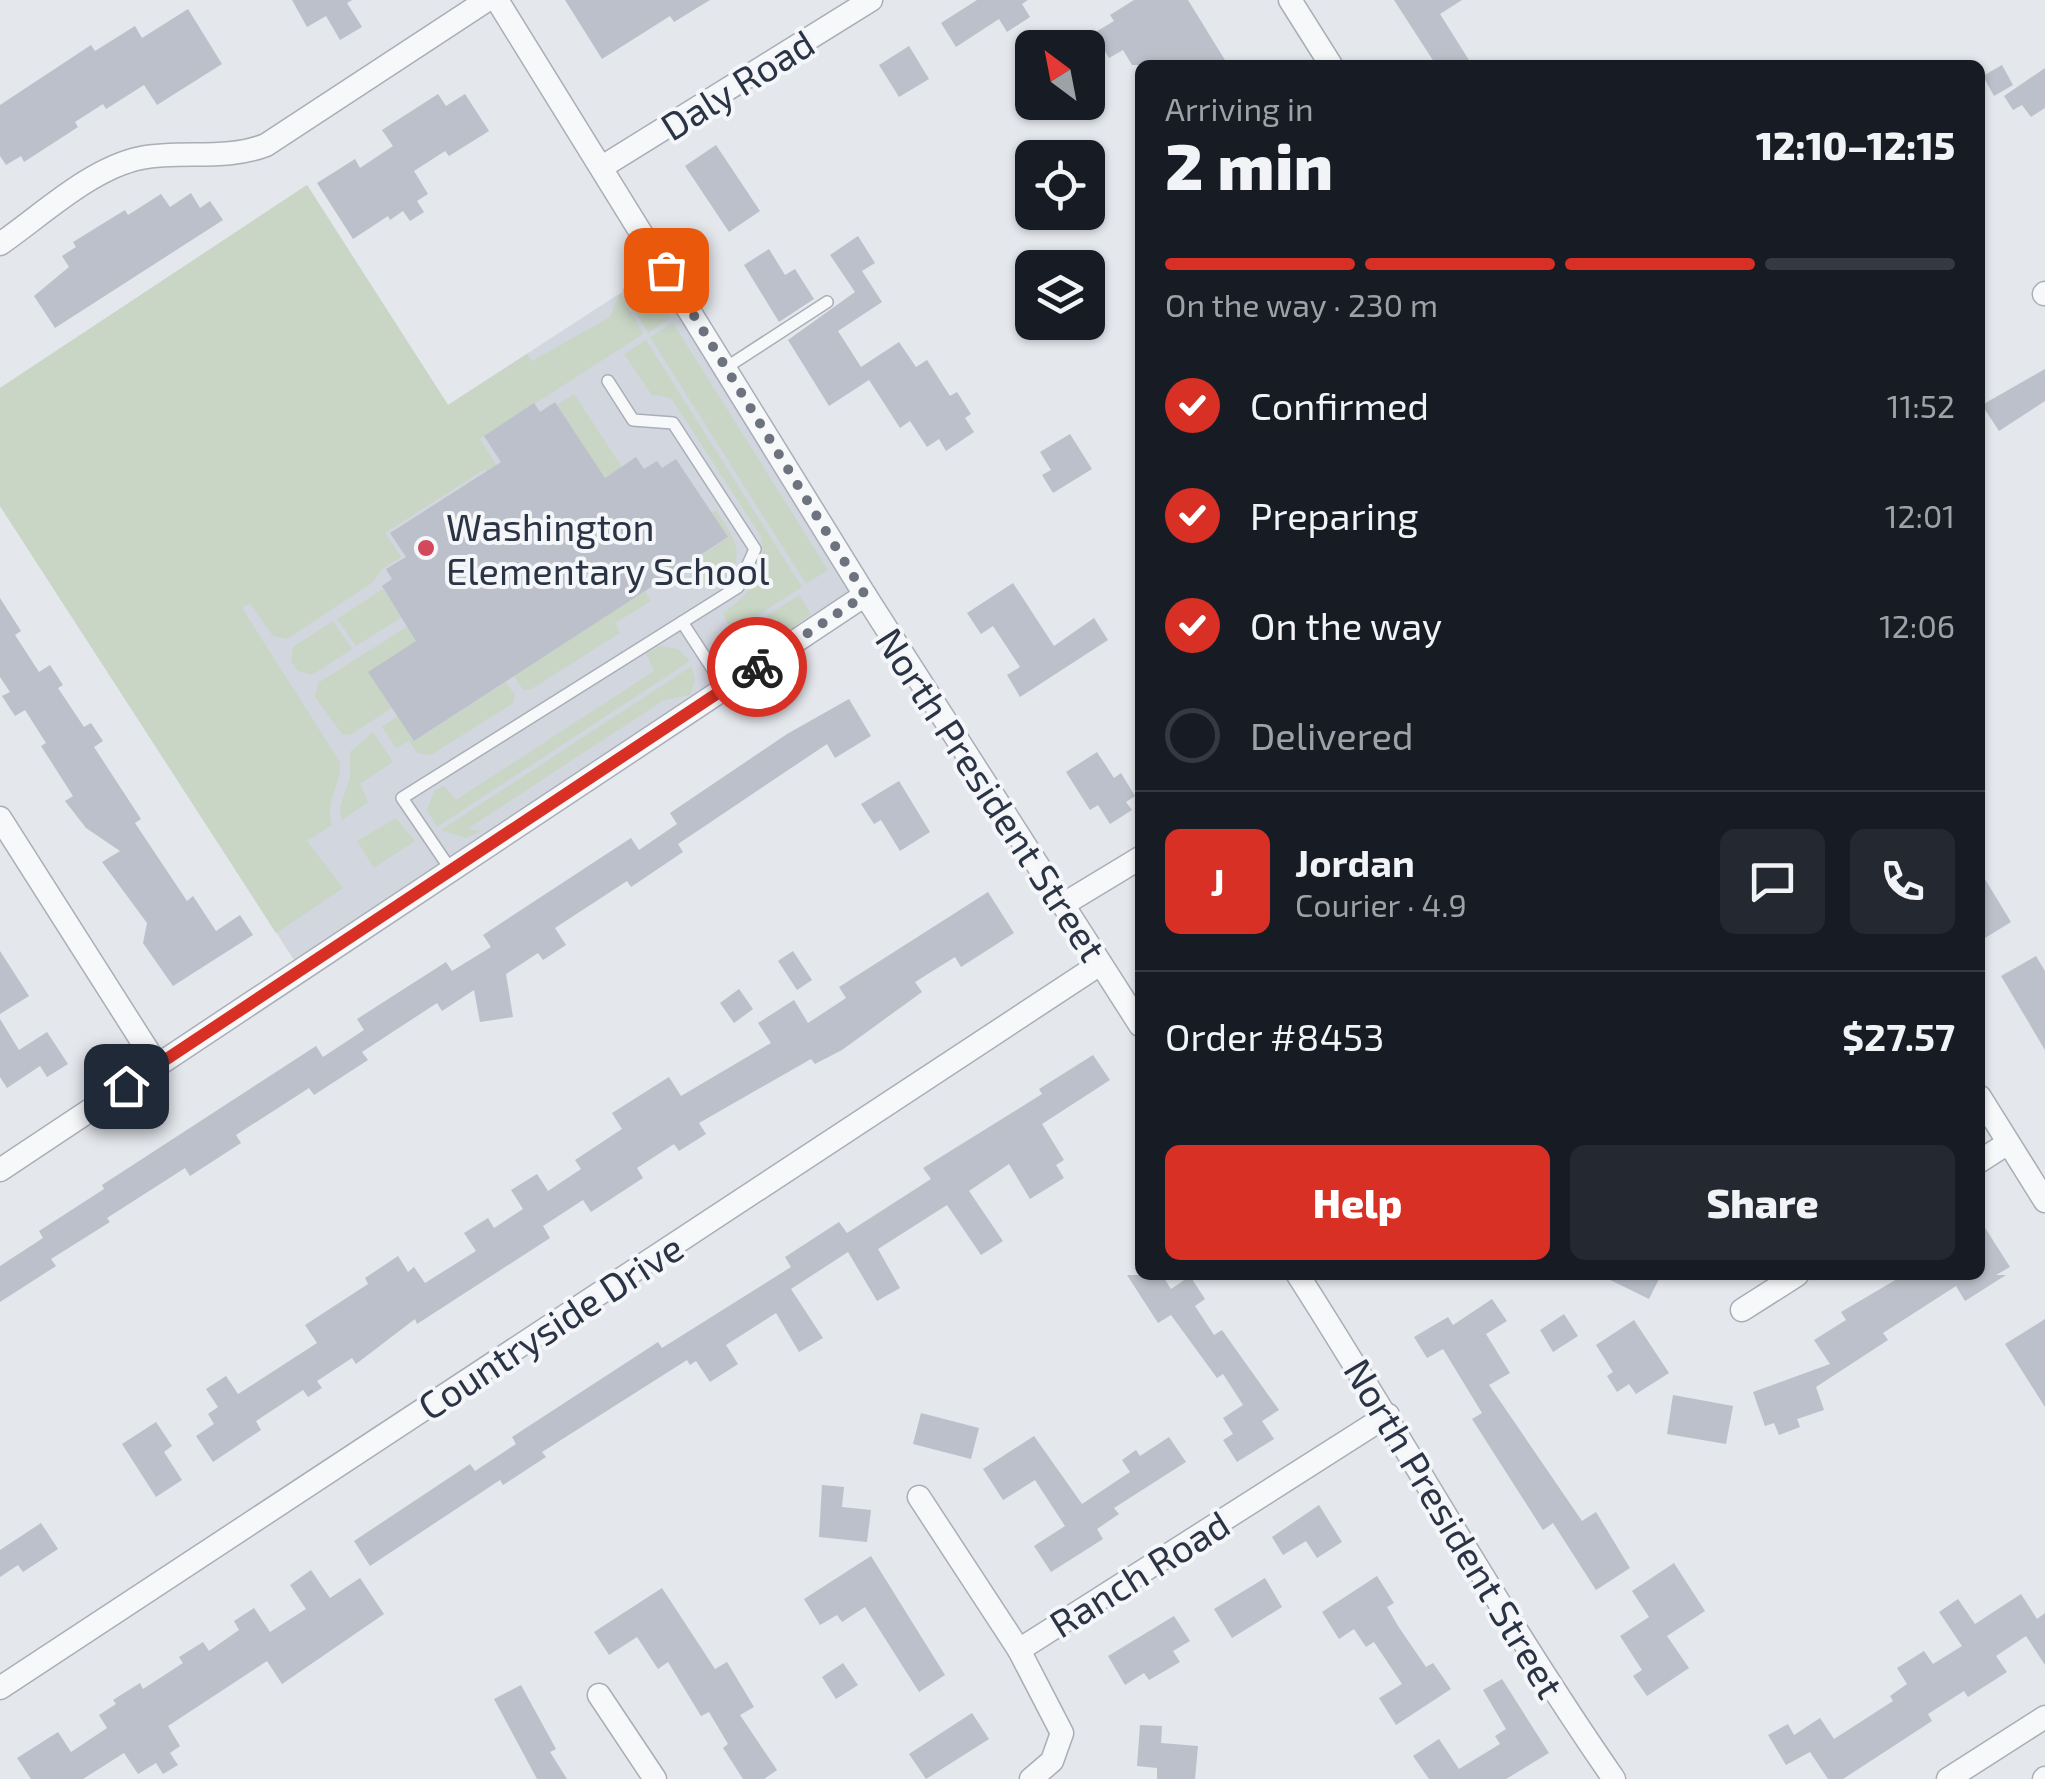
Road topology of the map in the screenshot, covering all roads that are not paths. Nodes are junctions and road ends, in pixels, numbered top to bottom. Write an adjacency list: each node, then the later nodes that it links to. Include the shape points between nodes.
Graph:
1 (486, 0): 7 (street, via 266,146 228,156 124,163)
2 (497, 0): 6 (street, North President Street)
3 (871, 0): 6 (street, Daly Road)
4 (1290, 0): 5 (street)
5 (1328, 60)
6 (602, 167): 9 (street, North President Street)
7 (0, 244)
8 (827, 302): 9 (lane)
9 (727, 367): 11 (street, North President Street)
10 (608, 382): 12 (lane, via 633,420 673,423 755,549 738,587)
11 (865, 595): 13 (street); 17 (street, North President Street)
12 (682, 622): 13 (lane); 16 (lane, via 402,798)
13 (725, 688): 16 (street)
14 (0, 818): 20 (street)
15 (1135, 861): 17 (street)
16 (451, 870): 20 (street)
17 (1064, 904): 18 (street, North President Street)
18 (1100, 964): 19 (street, North President Street); 32 (street, Countryside Drive)
19 (1135, 1017)
20 (158, 1064): 24 (street)
21 (1985, 1105): 22 (street)
22 (2008, 1143): 23 (street); 25 (street)
23 (1985, 1157)
24 (0, 1170)
25 (2045, 1201)
26 (1301, 1280): 29 (street, North President Street)
27 (1790, 1280): 28 (street)
28 (1742, 1310)
29 (1388, 1415): 31 (street, Ranch Road); 37 (street, North President Street, via 1530,1658)
30 (919, 1497): 31 (street)
31 (1019, 1650): 36 (street, Ranch Road, via 1062,1733 1052,1762)
32 (0, 1688)
33 (599, 1694): 35 (street)
34 (2045, 1716): 38 (street)
35 (655, 1779)
36 (1030, 1779)
37 (1614, 1779)
38 (1948, 1779)

